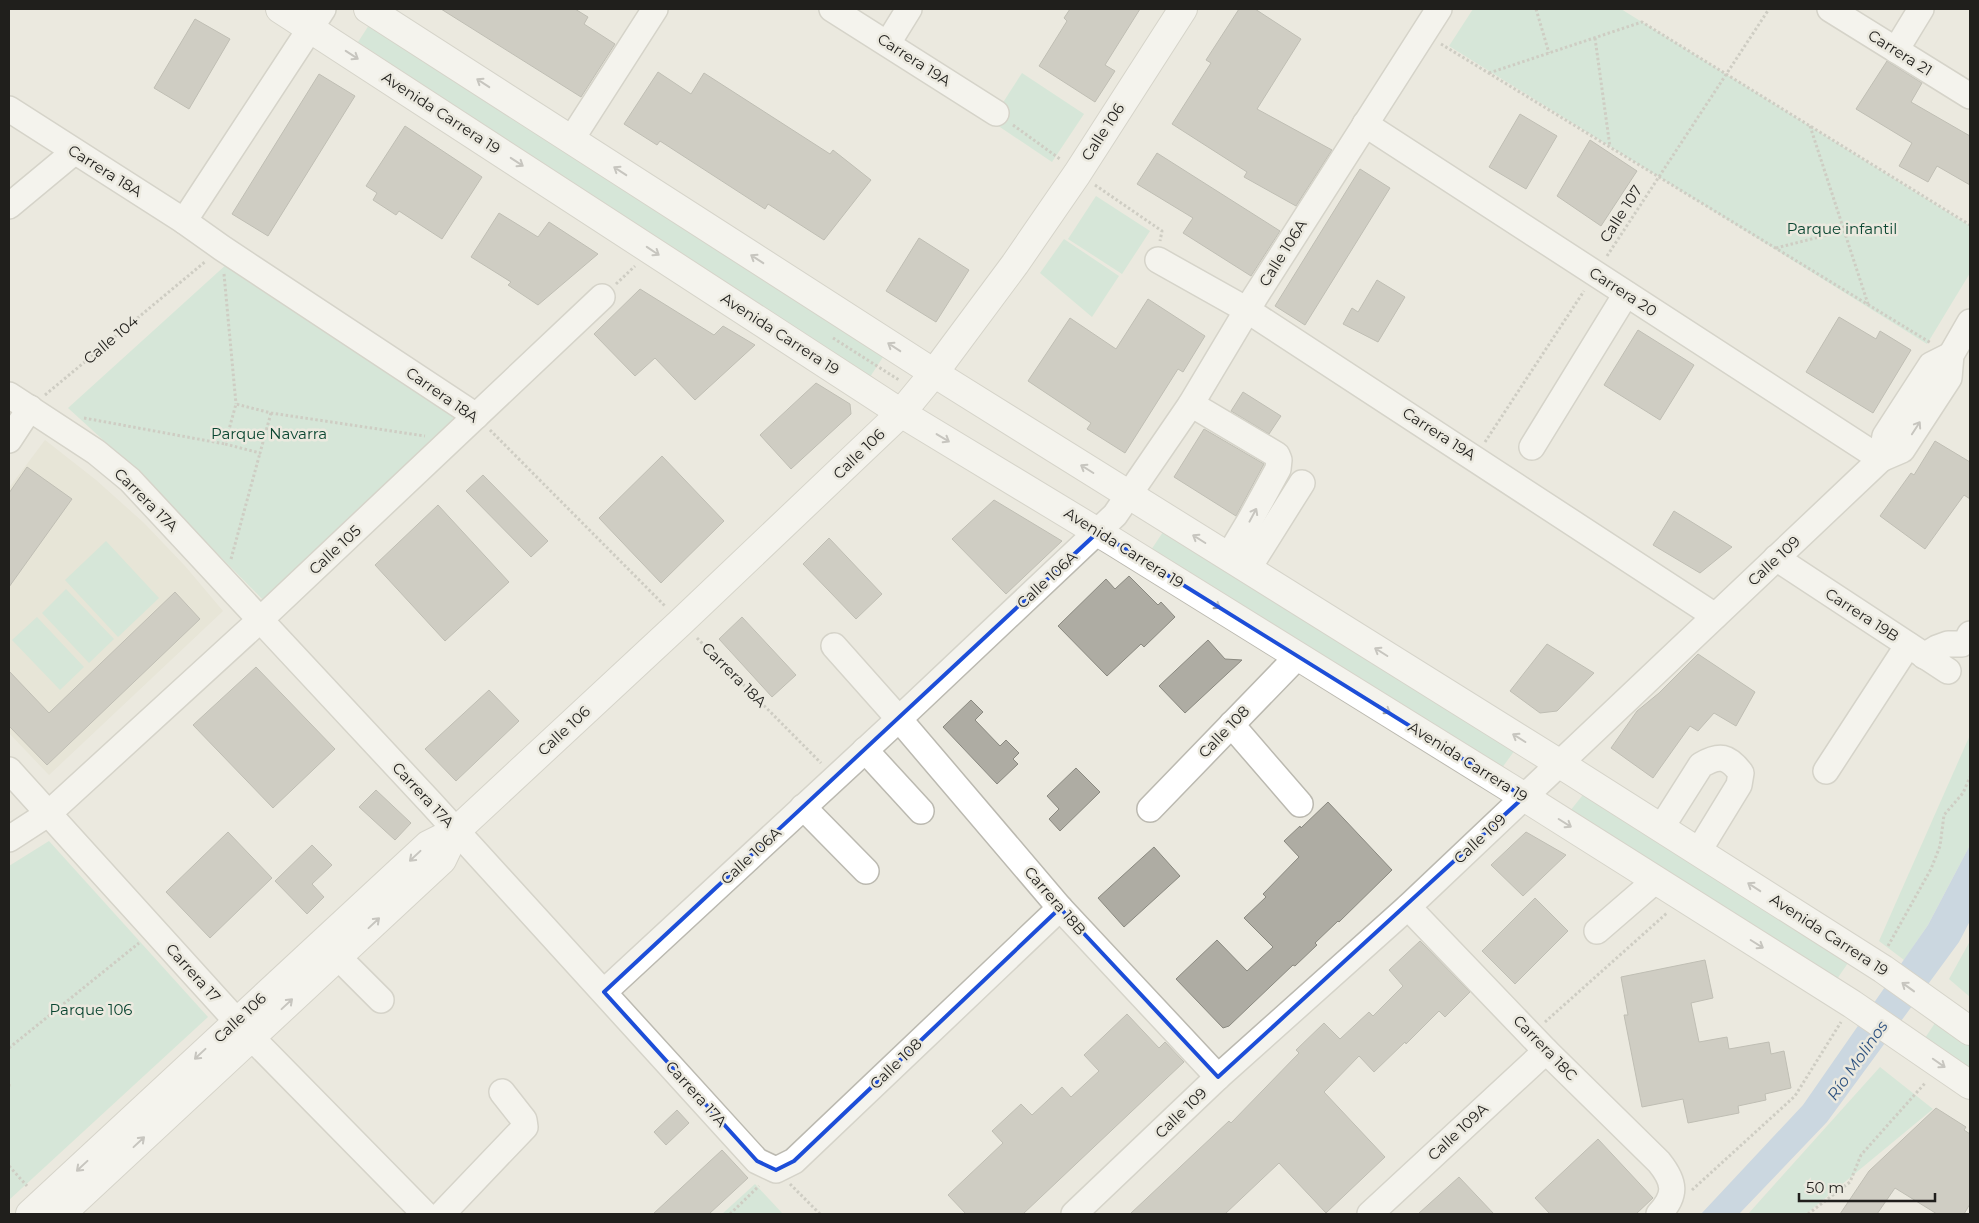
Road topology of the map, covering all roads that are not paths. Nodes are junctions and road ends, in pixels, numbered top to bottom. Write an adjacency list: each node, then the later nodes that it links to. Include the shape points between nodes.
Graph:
1 (280, 9): 10 (main road, Avenida Carrera 19)
2 (368, 9): 17 (main road, Avenida Carrera 19, one-way to 2)
3 (656, 9): 17 (street)
4 (832, 9): 11 (street, Carrera 19A)
5 (909, 9): 11 (street)
6 (1183, 9): 26 (main road, Calle 106, via 1015,264)
7 (1439, 9): 16 (street, Calle 106A)
8 (1830, 9): 12 (street, Carrera 21)
9 (1921, 9): 12 (street)
10 (317, 18): 20 (street); 30 (main road, Avenida Carrera 19, one-way to 30, via 652,250)
11 (888, 43): 15 (street, Carrera 19A)
12 (1896, 50): 13 (street, Carrera 21)
13 (1970, 96)
14 (9, 110): 18 (street, Carrera 18A)
15 (996, 113)
16 (1365, 124): 22 (street, Carrera 20); 24 (street, Calle 106A)
17 (571, 140): 26 (main road, Avenida Carrera 19, one-way to 17)
18 (74, 152): 19 (street); 20 (street, Carrera 18A)
19 (9, 206)
20 (184, 221): 31 (street, Carrera 18A)
21 (1158, 260): 24 (street, Carrera 19A)
22 (1626, 294): 33 (street); 34 (street, Carrera 20)
23 (602, 297): 31 (street, Calle 105)
24 (1247, 310): 28 (street, Calle 106A); 40 (street, Carrera 19A)
25 (1970, 322): 34 (street, Calle 109, via 1952,356 1949,378 1902,450)
26 (934, 374): 30 (main road, Calle 106); 36 (main road, Avenida Carrera 19, one-way to 26)
27 (9, 395): 29 (street, Carrera 17A)
28 (1191, 404): 36 (street, Calle 106A); 39 (street, one-way to 28, via 1279,460 1277,455)
29 (30, 408): 32 (street); 41 (street, Carrera 17A, via 96,452 130,480)
30 (901, 413): 37 (main road, Avenida Carrera 19, one-way to 37); 60 (main road, Calle 106)
31 (476, 416): 41 (street, Calle 105)
32 (9, 440)
33 (1532, 447)
34 (1881, 460): 38 (street, Calle 109)
35 (1302, 483): 39 (street)
36 (1128, 495): 37 (street, Calle 106A, via 1116,515); 39 (main road, Avenida Carrera 19, one-way to 36)
37 (1098, 532): 45 (main road, Avenida Carrera 19, one-way to 45); 47 (street, Calle 106A)
38 (1776, 558): 40 (street, Calle 109); 44 (street, Carrera 19B)
39 (1238, 563): 50 (main road, Avenida Carrera 19, one-way to 39)
40 (1715, 616): 50 (street, Calle 109)
41 (260, 620): 58 (street, Calle 105); 60 (street, Carrera 17A)
42 (1970, 634): 44 (street, via 1962,644)
43 (834, 646): 47 (street, Carrera 18B)
44 (1916, 650): 46 (street, Carrera 19B); 52 (street)
45 (1298, 656): 48 (street, Calle 108); 53 (main road, Avenida Carrera 19, one-way to 53)
46 (1948, 671)
47 (899, 719): 49 (street, Calle 106A); 66 (street, Carrera 18B)
48 (1232, 724): 54 (street); 56 (street, Calle 108)
49 (865, 750): 55 (street, Calle 106A); 57 (street)
50 (1560, 764): 53 (street, Calle 109); 59 (main road, Avenida Carrera 19)
51 (9, 770): 58 (street, Carrera 17)
52 (1826, 771)
53 (1524, 797): 64 (main road, Avenida Carrera 19, one-way to 64); 65 (street, Calle 109)
54 (1300, 804)
55 (803, 807): 63 (street); 69 (street, Calle 106A)
56 (1150, 809)
57 (921, 811)
58 (49, 813): 61 (street, Calle 105); 71 (street, Carrera 17)
59 (1661, 828): 62 (main road, Avenida Carrera 19); 62 (street, via 1702,764 1712,758 1724,758 1734,764 1740,773 1739,785)
60 (456, 832): 68 (main road, Calle 106, one-way to 60, via 442,860); 69 (street, Carrera 17A); 71 (main road, Calle 106, one-way to 71, via 428,845)
61 (9, 839)
62 (1698, 852): 72 (main road, Avenida Carrera 19, one-way to 62, via 1880,967)
63 (866, 871)
64 (1656, 880): 67 (street); 75 (main road, Avenida Carrera 19, one-way to 75, via 1858,1008)
65 (1408, 907): 73 (street, Carrera 18C); 74 (street, Calle 109)
66 (1060, 908): 74 (street, Carrera 18B); 77 (street, Calle 108, via 794,1161)
67 (1597, 931)
68 (338, 956): 70 (street); 71 (main road, Calle 106, one-way to 68)
69 (604, 992): 77 (street, Carrera 17A, via 757,1161)
70 (381, 1000)
71 (244, 1030): 78 (main road, Calle 106, one-way to 78); 79 (main road, Calle 106, one-way to 71); 80 (street, Carrera 17)
72 (1970, 1031)
73 (1538, 1042): 83 (street, Calle 109A); 84 (street, Carrera 18C, via 1659,1162 1682,1192)
74 (1218, 1077): 82 (street, Calle 109)
75 (1970, 1085)
76 (502, 1092): 81 (street, via 524,1120 525,1127)
77 (776, 1170)
78 (31, 1203)
79 (65, 1213)
80 (425, 1214)
81 (442, 1214)
82 (1074, 1214)
83 (1370, 1214)
84 (1659, 1214)

